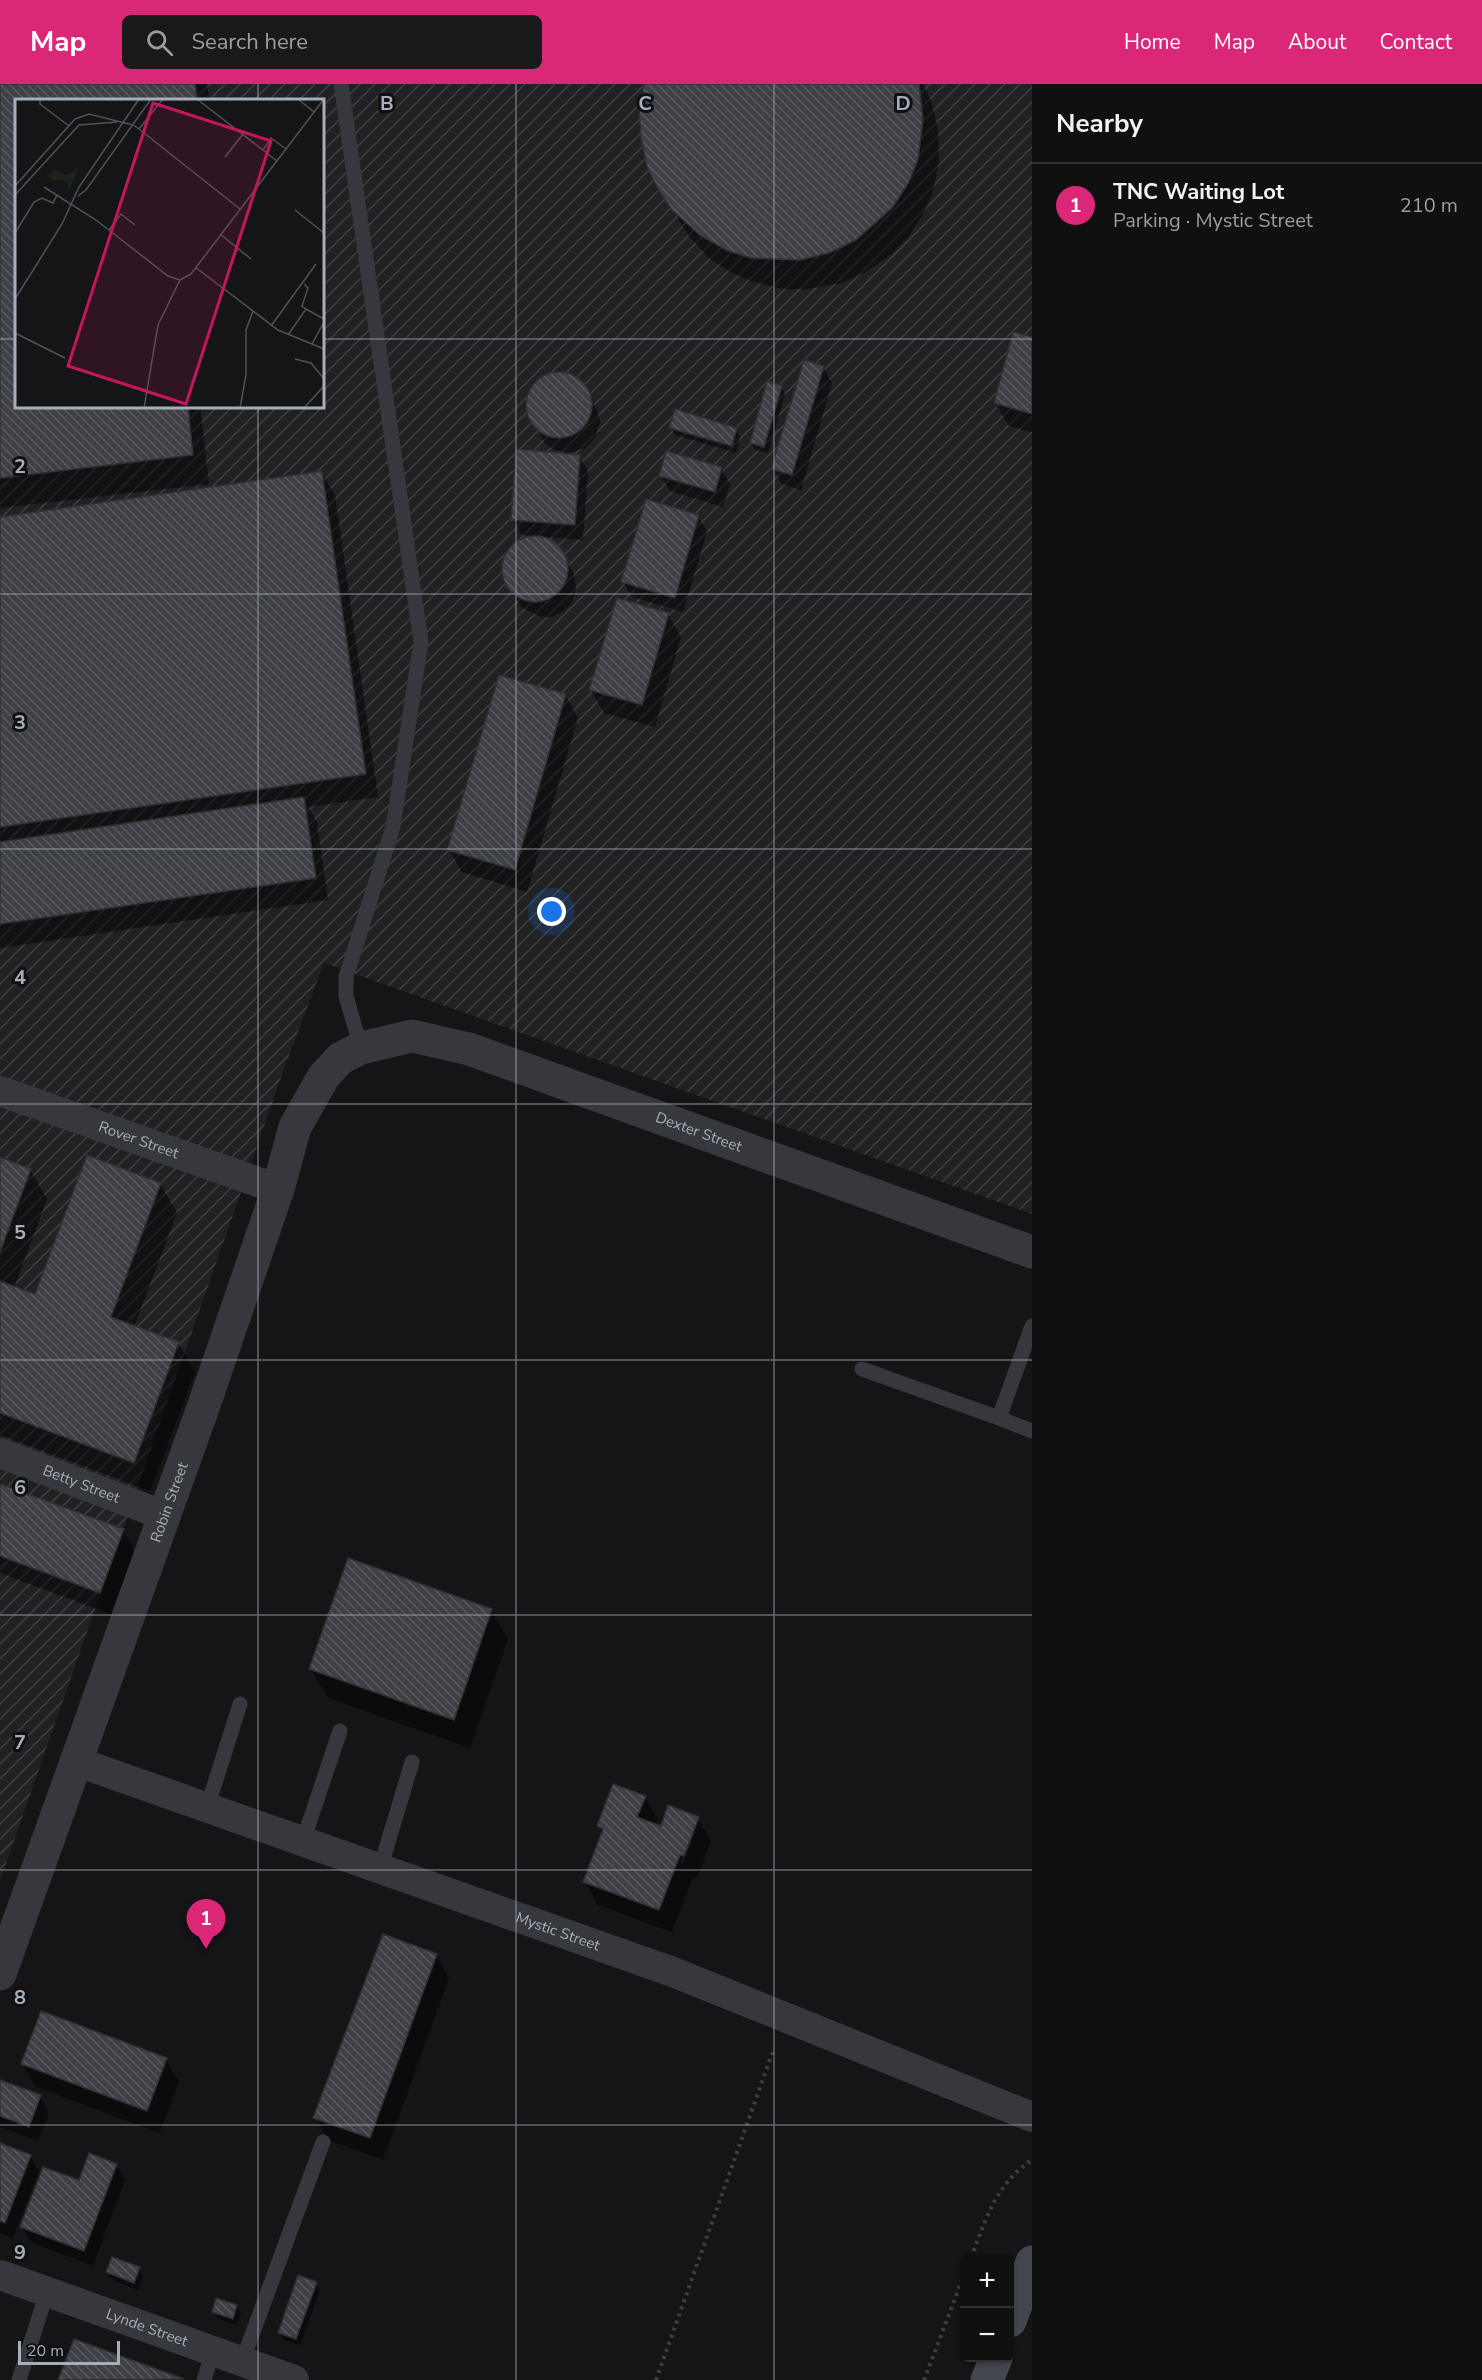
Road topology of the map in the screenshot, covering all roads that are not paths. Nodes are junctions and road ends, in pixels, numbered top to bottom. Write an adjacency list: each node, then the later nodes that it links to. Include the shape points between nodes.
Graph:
1 (341, 84): 2 (lane, via 421,642 393,827 346,977 346,996)
2 (361, 1048): 4 (street, Robin Street, via 341,1058 324,1076 295,1127); 5 (street, Dexter Street, via 412,1036 469,1049)
3 (0, 1091): 4 (street, Rover Street)
4 (278, 1189): 11 (street, Robin Street)
5 (1032, 1251)
6 (1032, 1326): 8 (lane)
7 (862, 1369): 8 (lane)
8 (999, 1418): 9 (lane)
9 (1032, 1431)
10 (0, 1453): 11 (street, Betty Street)
11 (163, 1515): 14 (street, Robin Street)
12 (240, 1704): 16 (lane)
13 (340, 1731): 17 (lane)
14 (75, 1761): 16 (street, Mystic Street); 19 (street, Robin Street)
15 (412, 1762): 18 (lane)
16 (207, 1808): 17 (street, Mystic Street)
17 (303, 1841): 18 (street, Mystic Street)
18 (380, 1869): 20 (street, Mystic Street, via 673,1972)
19 (0, 1974)
20 (1032, 2117)
21 (323, 2142): 27 (lane)
22 (1032, 2262): 25 (main road)
23 (0, 2276): 24 (street, Lynde Street)
24 (47, 2292): 26 (street, Lynde Street); 29 (lane)
25 (1014, 2310)
26 (213, 2352): 27 (street, Lynde Street); 30 (lane)
27 (242, 2362): 31 (street, Lynde Street)
28 (994, 2362): 32 (main road)
29 (19, 2380)
30 (204, 2380)
31 (294, 2380)
32 (987, 2380)

